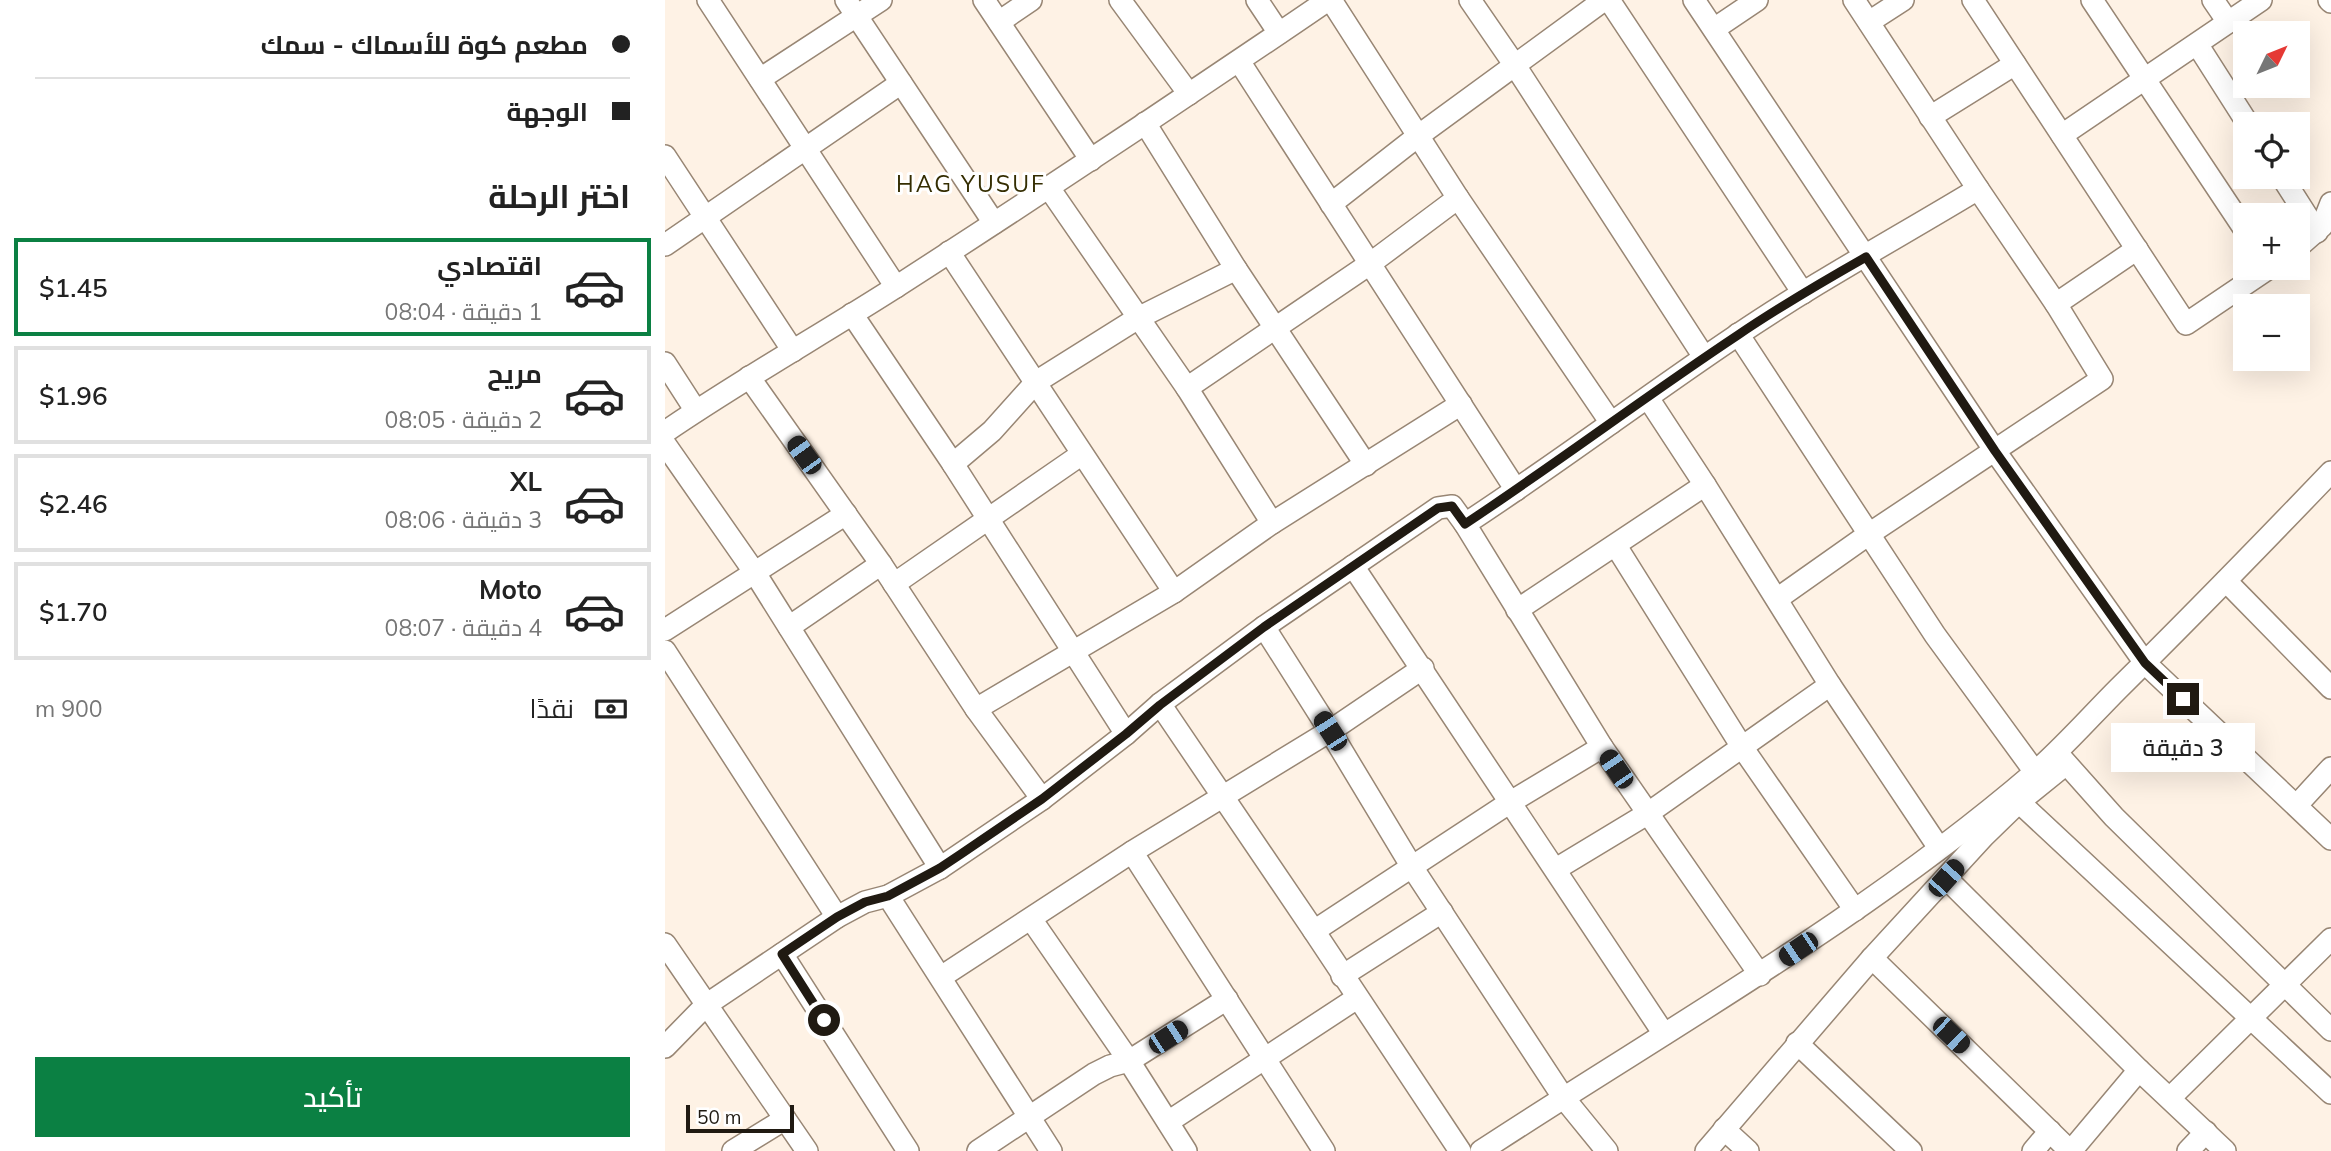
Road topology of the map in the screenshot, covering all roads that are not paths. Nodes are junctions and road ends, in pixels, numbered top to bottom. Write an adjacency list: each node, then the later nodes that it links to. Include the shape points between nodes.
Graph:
1 (708, 0): 28 (street)
2 (881, 0): 18 (street)
3 (984, 0): 19 (street)
4 (1031, 0): 19 (street)
5 (1120, 0): 31 (street)
6 (1257, 0): 23 (street)
7 (1330, 0): 23 (street); 36 (street)
8 (1470, 0): 26 (street)
9 (1606, 0): 26 (street); 59 (street)
10 (1694, 0): 22 (street)
11 (1757, 0): 22 (street)
12 (1854, 0): 20 (street)
13 (1903, 0): 20 (street)
14 (1973, 0): 27 (street)
15 (2092, 0): 29 (street)
16 (2213, 0): 21 (street)
17 (2261, 0): 21 (street)
18 (852, 8): 28 (street); 30 (street)
19 (999, 22): 39 (street)
20 (1869, 22): 33 (street)
21 (2228, 22): 24 (street)
22 (1714, 29): 54 (street)
23 (1279, 33): 25 (street)
24 (2197, 44): 29 (street); 32 (street)
25 (1239, 61): 31 (street); 45 (street)
26 (1514, 64): 36 (street); 66 (street)
27 (2015, 64): 33 (street); 35 (street)
28 (760, 79): 37 (street)
29 (2144, 79): 35 (street); 46 (street)
30 (901, 83): 37 (street); 48 (street)
31 (1189, 94): 34 (street)
32 (2240, 112)
33 (1930, 117): 41 (street)
34 (1145, 124): 39 (street); 56 (street)
35 (2062, 135): 52 (street)
36 (1418, 136): 43 (street); 45 (street)
37 (806, 149): 47 (street); 58 (street)
38 (665, 156): 47 (street)
39 (1091, 160): 40 (street)
40 (1049, 188): 48 (street); 62 (street)
41 (1978, 189): 54 (street); 60 (street)
42 (2290, 189): 49 (street)
43 (1458, 198): 55 (street); 74 (street)
44 (2331, 203): 49 (street)
45 (1331, 204): 55 (street)
46 (2233, 212)
47 (705, 218): 51 (street); 65 (street)
48 (994, 223): 53 (street)
49 (2317, 232): 50 (street)
50 (2310, 238)
51 (665, 245)
52 (2137, 249): 57 (street, via 2186,324); 60 (street)
53 (949, 252): 58 (street); 69 (street)
54 (1866, 257): 59 (street); 77 (street)
55 (1371, 263): 63 (street); 72 (street)
56 (1236, 269): 62 (street); 63 (street)
57 (2261, 280)
58 (896, 287): 61 (street)
59 (1803, 293): 64 (street)
60 (2056, 304): 77 (street, via 2102,379)
61 (852, 314): 65 (street); 79 (street)
62 (1138, 318): 69 (street); 70 (street)
63 (1276, 327): 70 (street); 80 (street)
64 (1738, 334): 66 (street); 88 (street)
65 (793, 351): 68 (street)
66 (1704, 357): 71 (street)
67 (665, 363): 73 (street)
68 (749, 377): 73 (street); 84 (street)
69 (1037, 382): 78 (street); 79 (street, via 992,431)
70 (1187, 388): 86 (street)
71 (1648, 398): 74 (street); 82 (street)
72 (1461, 404): 80 (street); 83 (street)
73 (696, 411): 75 (street)
74 (1611, 423): 83 (street)
75 (665, 432)
76 (665, 444): 92 (street)
77 (1995, 451): 88 (street); 103 (street)
78 (1082, 454): 85 (street); 95 (street)
79 (953, 464): 85 (street)
80 (1366, 464): 86 (street)
81 (2331, 472): 93 (street)
82 (1706, 485): 89 (street); 96 (street)
83 (1516, 490): 87 (street)
84 (846, 514): 90 (street); 92 (street)
85 (989, 521): 94 (street); 102 (street)
86 (1272, 523): 95 (street)
87 (1465, 524): 91 (street, via 1452,506 1438,508); 97 (street)
88 (1869, 534): 96 (street); 115 (street, via 1935,635)
89 (1616, 546): 97 (street); 112 (street)
90 (881, 564): 94 (street); 98 (street)
91 (1353, 566): 99 (street); 104 (street)
92 (755, 573): 98 (street); 100 (street)
93 (2226, 581): 103 (street); 106 (street)
94 (894, 584): 108 (street)
95 (1174, 593): 102 (street)
96 (1777, 599): 105 (street)
97 (1517, 610): 111 (street)
98 (789, 627): 126 (street)
99 (1264, 627): 107 (street); 109 (street)
100 (665, 631)
101 (665, 651): 132 (street)
102 (1072, 652): 108 (street); 110 (street)
103 (2145, 663): 113 (street); 120 (street)
104 (1423, 668): 109 (street); 119 (street)
105 (1830, 685): 112 (street); 123 (street)
106 (2331, 688)
107 (1160, 705): 110 (street); 116 (street)
108 (976, 709): 117 (street)
109 (1330, 731): 116 (street); 125 (street)
110 (1126, 734): 117 (street)
111 (1602, 747): 119 (street); 121 (street)
112 (1742, 747): 121 (street); 130 (street)
113 (2061, 757): 115 (street); 118 (street); 142 (street, via 2114,817)
114 (2331, 768): 120 (street)
115 (2035, 772): 123 (street)
116 (1222, 797): 124 (street); 134 (street)
117 (1042, 799): 126 (street)
118 (2019, 802): 128 (street); 146 (street)
119 (1509, 803): 125 (street); 127 (street)
120 (2297, 805): 122 (street)
121 (1647, 814): 127 (street); 139 (street)
122 (2331, 839)
123 (1940, 848): 130 (street)
124 (1132, 852): 133 (street); 144 (street)
125 (1412, 867): 131 (street); 134 (street)
126 (940, 868): 129 (street)
127 (1556, 870): 148 (street)
128 (1946, 878): 138 (street); 153 (street)
129 (888, 896): 132 (street); 141 (street)
130 (1854, 911): 139 (street)
131 (1442, 912): 140 (street); 155 (street)
132 (837, 917): 137 (street)
133 (1031, 919): 141 (street); 152 (street)
134 (1314, 931): 140 (street)
135 (2331, 939): 142 (street)
136 (665, 944): 145 (street)
137 (782, 954): 145 (street); 165 (street)
138 (1872, 958): 149 (street); 161 (street)
139 (1760, 975): 148 (street)
140 (1342, 976): 143 (street)
141 (941, 977): 157 (street)
142 (2284, 985): 146 (street); 147 (street)
143 (1357, 998): 151 (street); 170 (street)
144 (1227, 999): 151 (street); 152 (street)
145 (706, 1004): 150 (street); 158 (street)
146 (2250, 1017): 154 (street); 156 (street)
147 (2331, 1030)
148 (1664, 1034): 155 (street)
149 (1797, 1042): 160 (street); 175 (street)
150 (665, 1047)
151 (1265, 1059): 159 (street); 169 (street)
152 (1129, 1061): 157 (street, via 1094,1074); 159 (street)
153 (2139, 1070): 156 (street); 177 (street)
154 (2331, 1093)
155 (1563, 1097): 171 (street); 172 (street)
156 (2170, 1098): 162 (street)
157 (1029, 1118): 166 (street); 167 (street)
158 (785, 1119): 163 (street); 164 (street)
159 (1168, 1122): 168 (street)
160 (1724, 1129): 173 (street); 174 (street)
161 (2050, 1131): 176 (street); 177 (street)
162 (2206, 1132): 178 (street); 179 (street)
163 (733, 1151)
164 (807, 1151)
165 (908, 1151)
166 (978, 1151)
167 (1051, 1151)
168 (1187, 1151)
169 (1324, 1151)
170 (1460, 1151)
171 (1481, 1151)
172 (1607, 1151)
173 (1706, 1151)
174 (1748, 1151)
175 (1911, 1151)
176 (2033, 1151)
177 (2070, 1151)
178 (2188, 1151)
179 (2225, 1151)

